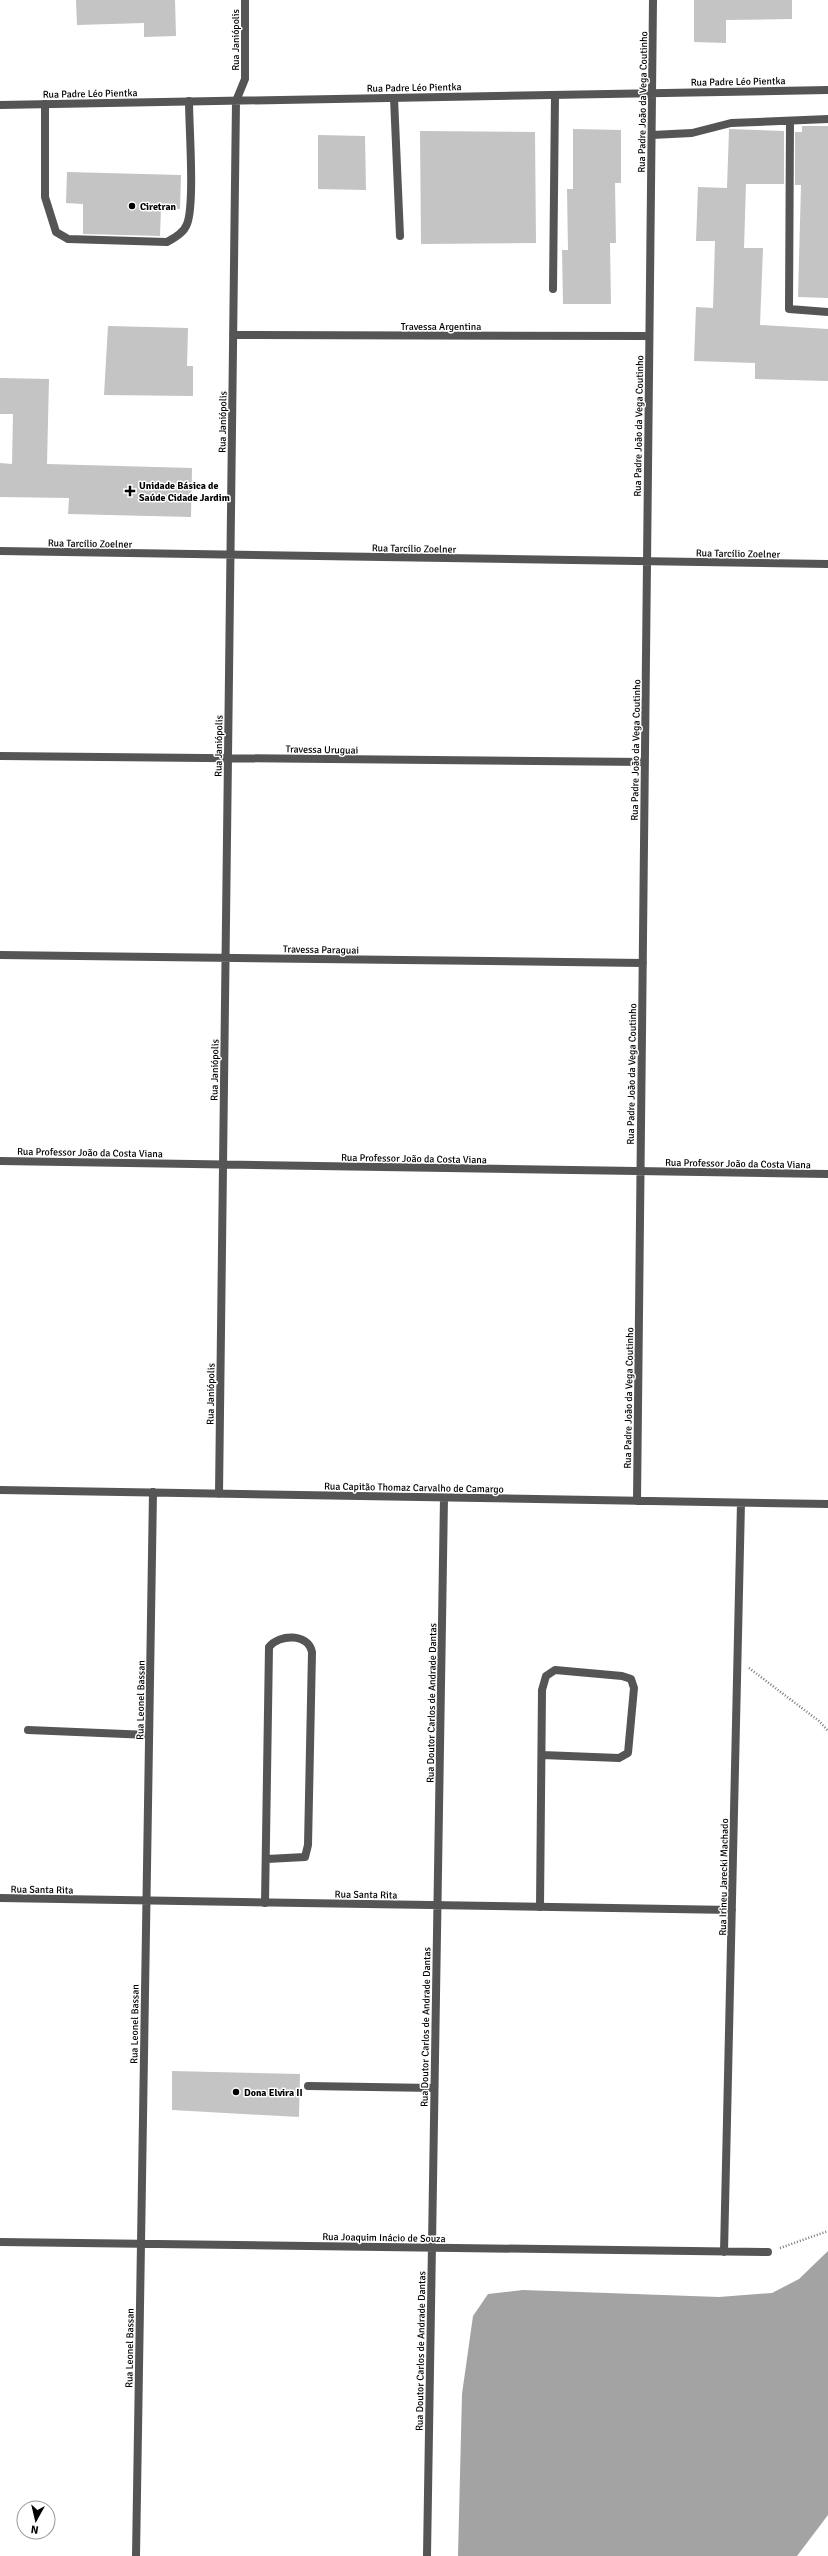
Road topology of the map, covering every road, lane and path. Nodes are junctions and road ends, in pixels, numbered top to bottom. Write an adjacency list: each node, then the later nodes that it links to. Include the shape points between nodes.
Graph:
1 (245, 0): 8 (street, Rua Janiópolis, via 245,79)
2 (653, 0): 4 (street, Rua Padre João da Vega Coutinho)
3 (828, 90): 4 (street, Rua Padre Léo Pientka)
4 (652, 93): 5 (street, Rua Padre Léo Pientka); 13 (street, Rua Padre João da Vega Coutinho)
5 (555, 95): 6 (street, Rua Padre Léo Pientka); 15 (street)
6 (394, 98): 8 (street, Rua Padre Léo Pientka); 14 (street)
7 (189, 101): 8 (street, Rua Padre Léo Pientka); 9 (street, Rua Padre Léo Pientka); 9 (street, via 190,201 187,224 178,236 167,242 68,239 56,232 45,197)
8 (236, 101): 17 (street, Rua Janiópolis)
9 (45, 104): 10 (street, Rua Padre Léo Pientka)
10 (0, 105)
11 (828, 119): 12 (street)
12 (790, 121): 13 (street, via 731,123 692,133); 16 (street, via 789,309)
13 (652, 135): 18 (street, Rua Padre João da Vega Coutinho)
14 (400, 236)
15 (553, 289)
16 (828, 312)
17 (233, 335): 18 (street, Travessa Argentina); 20 (street, Rua Janiópolis)
18 (650, 336): 21 (street, Rua Padre João da Vega Coutinho)
19 (0, 551): 20 (street, Rua Tarcílio Zoelner)
20 (230, 555): 21 (street, Rua Tarcílio Zoelner); 24 (street, Rua Janiópolis)
21 (647, 562): 22 (street, Rua Tarcílio Zoelner); 25 (street, Rua Padre João da Vega Coutinho)
22 (828, 564)
23 (0, 756): 24 (street, Travessa Uruguai)
24 (228, 758): 25 (street, Travessa Uruguai); 27 (street, Rua Janiópolis)
25 (645, 762): 28 (street, Rua Padre João da Vega Coutinho)
26 (0, 955): 27 (street, Travessa Paraguai)
27 (225, 958): 28 (street, Travessa Paraguai); 30 (street, Rua Janiópolis)
28 (643, 963): 31 (street, Rua Padre João da Vega Coutinho)
29 (0, 1161): 30 (street, Rua Professor João da Costa Viana)
30 (223, 1165): 31 (street, Rua Professor João da Costa Viana); 35 (street, Rua Janiópolis)
31 (640, 1171): 32 (street, Rua Professor João da Costa Viana); 37 (street, Rua Padre João da Vega Coutinho)
32 (828, 1174)
33 (0, 1490): 34 (street, Rua Capitão Thomaz Carvalho de Camargo)
34 (153, 1492): 35 (street, Rua Capitão Thomaz Carvalho de Camargo); 43 (street, Rua Leonel Bassan)
35 (219, 1494): 36 (street, Rua Capitão Thomaz Carvalho de Camargo)
36 (444, 1498): 37 (street, Rua Capitão Thomaz Carvalho de Camargo); 49 (street, Rua Doutor Carlos de Andrade Dantas)
37 (637, 1501): 38 (street, Rua Capitão Thomaz Carvalho de Camargo)
38 (741, 1502): 39 (street, Rua Capitão Thomaz Carvalho de Camargo); 40 (street, Rua Irineu Jarecki Machado)
39 (828, 1504)
40 (738, 1659): 42 (path, via 819,1721); 51 (street, Rua Irineu Jarecki Machado)
41 (28, 1730): 43 (street)
42 (828, 1731)
43 (149, 1735): 47 (street, Rua Leonel Bassan)
44 (542, 1756): 44 (street, via 542,1690 546,1676 555,1670 631,1679 634,1688 628,1752 619,1758); 50 (street)
45 (267, 1859): 45 (street, via 301,1858 305,1857 307,1850 312,1652 306,1640 282,1637 274,1641 269,1648); 48 (street)
46 (0, 1898): 47 (street, Rua Santa Rita)
47 (146, 1901): 48 (street, Rua Santa Rita); 56 (street, Rua Leonel Bassan)
48 (265, 1903): 49 (street, Rua Santa Rita)
49 (437, 1905): 50 (street, Rua Santa Rita); 53 (street, Rua Doutor Carlos de Andrade Dantas)
50 (540, 1907): 51 (street, Rua Santa Rita)
51 (732, 1910): 58 (street, Rua Irineu Jarecki Machado)
52 (308, 2086): 53 (street)
53 (434, 2088): 57 (street, Rua Doutor Carlos de Andrade Dantas)
54 (828, 2231): 59 (path)
55 (0, 2242): 56 (street, Rua Joaquim Inácio de Souza)
56 (141, 2244): 57 (street, Rua Joaquim Inácio de Souza); 60 (street, Rua Leonel Bassan)
57 (432, 2248): 58 (street, Rua Joaquim Inácio de Souza); 61 (street, Rua Doutor Carlos de Andrade Dantas)
58 (724, 2252): 59 (street, Rua Joaquim Inácio de Souza)
59 (768, 2252)
60 (136, 2556)
61 (427, 2556)

